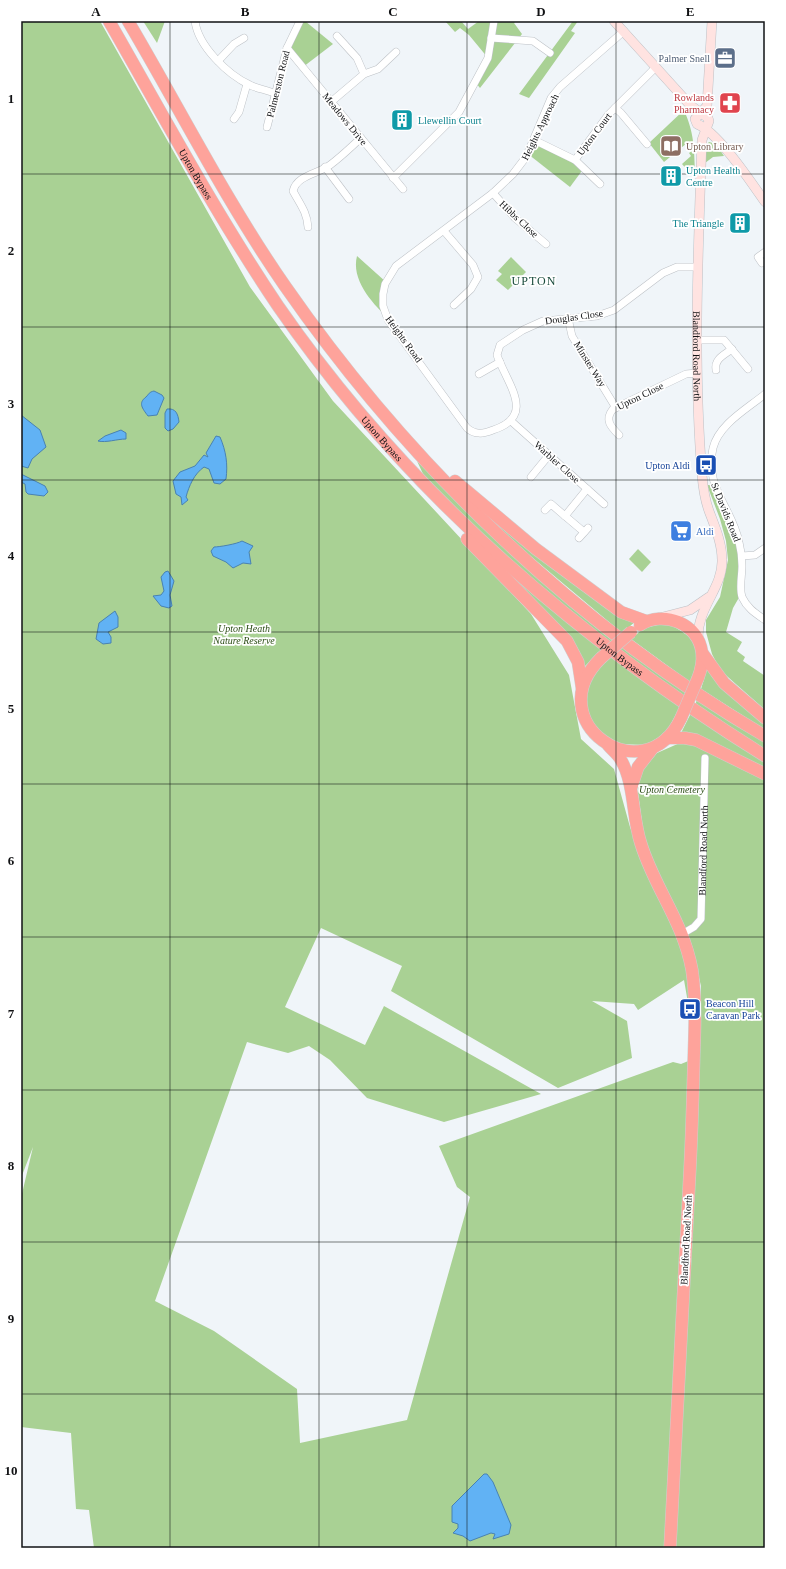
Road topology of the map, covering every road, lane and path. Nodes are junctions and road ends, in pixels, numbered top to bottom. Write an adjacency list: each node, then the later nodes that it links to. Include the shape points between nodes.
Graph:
1 (109, 21): 54 (highway, Upton Bypass, via 208,196 246,257 298,334)
2 (128, 21): 56 (highway, Upton Bypass, via 206,159 265,255 329,346)
3 (196, 21): 15 (street, via 196,28)
4 (300, 21): 12 (street, Palmerston Road)
5 (494, 21): 11 (street)
6 (614, 21): 8 (main road)
7 (712, 21): 22 (main road, via 706,106)
8 (624, 31): 16 (main road); 27 (street, Heights Approach, via 560,87 551,98)
9 (337, 36): 17 (street, via 358,58)
10 (244, 38): 15 (street, via 234,44)
11 (492, 38): 14 (street, via 533,41); 31 (street, via 488,58 459,112)
12 (287, 48): 19 (street, Palmerston Road); 20 (street, Meadows Drive)
13 (396, 52): 17 (street, via 378,69)
14 (550, 53)
15 (218, 61): 18 (street)
16 (656, 67): 21 (street, Upton Court); 22 (main road, via 690,105)
17 (364, 74): 20 (street)
18 (247, 84): 19 (street); 23 (street, via 239,112)
19 (276, 94): 24 (street, Palmerston Road)
20 (331, 102): 26 (street, Meadows Drive)
21 (615, 108): 28 (street, Upton Court); 29 (street, Upton Court)
22 (702, 113): 25 (main road, Blandford Road North, via 709,121)
23 (234, 119)
24 (267, 127)
25 (706, 127): 36 (main road); 42 (main road, Blandford Road North, via 702,140)
26 (361, 138): 30 (street); 31 (street, Meadows Drive)
27 (534, 140): 29 (street); 34 (street, Heights Approach, via 521,166)
28 (647, 144)
29 (575, 160): 32 (street)
30 (327, 166): 35 (street); 37 (street, via 299,180 294,186 293,191 303,206)
31 (393, 178): 33 (street, Meadows Drive)
32 (600, 184)
33 (403, 189)
34 (493, 193): 38 (street, Heights Road); 39 (street, Hibbs Close, via 514,217)
35 (348, 199)
36 (765, 202)
37 (308, 227)
38 (444, 231): 43 (street, via 473,265 478,276 471,289); 55 (street, Heights Road, via 396,266 385,284 383,306 388,320 469,430 485,433)
39 (546, 244)
40 (765, 252): 41 (street, via 758,258)
41 (762, 263)
42 (698, 267): 44 (street, Douglas Close, via 677,267 663,273 614,310 597,316); 45 (main road, Blandford Road North)
43 (454, 305)
44 (568, 318): 47 (street, Douglas Close, via 534,324 504,342 497,350); 53 (street, Minster Way, via 572,336)
45 (697, 340): 46 (street, via 724,340); 50 (main road, Blandford Road North)
46 (732, 349): 48 (street); 49 (street, via 717,360)
47 (500, 362): 51 (street); 55 (street, Douglas Close, via 517,402)
48 (748, 369)
49 (716, 370)
50 (697, 373): 53 (street, Upton Close, via 686,374); 67 (main road, Blandford Road North, via 704,491 722,557 720,576)
51 (479, 374)
52 (765, 394): 66 (street, St Davids Road, via 722,430 713,451 714,485 732,520)
53 (616, 408): 57 (street, Upton Close, via 609,414 608,421 610,427)
54 (368, 421): 73 (highway, via 422,490 568,641 578,662); 79 (highway, Upton Bypass, via 445,506 538,592 656,683)
55 (511, 421): 58 (street, Warbler Close)
56 (392, 423): 70 (highway, via 442,470 536,549 621,612); 75 (highway, Upton Bypass, via 462,498 569,597 668,675)
57 (620, 435)
58 (550, 455): 59 (street); 60 (street, Warbler Close)
59 (531, 477)
60 (587, 489): 61 (street, Warbler Close); 63 (street)
61 (604, 504)
62 (545, 510): 63 (street, via 551,504)
63 (565, 516): 64 (street, via 586,530)
64 (579, 538)
65 (765, 548): 66 (street, via 755,554)
66 (742, 556): 69 (street, St Davids Road, via 741,594 746,604)
67 (709, 597): 68 (main road, Blandford Road North, via 690,610); 71 (main road, Blandford Road North, via 699,621)
68 (661, 618): 70 (highway); 71 (highway, via 683,624)
69 (765, 620)
70 (646, 621): 73 (highway, bridge, via 601,658 588,672)
71 (698, 640): 72 (highway)
72 (703, 654): 74 (highway, via 724,683); 76 (highway, bridge, via 698,678 681,718)
73 (582, 688): 77 (highway, via 580,702 585,720 593,732)
74 (765, 718)
75 (765, 736)
76 (667, 738): 78 (highway); 81 (highway, via 696,740)
77 (608, 745): 78 (highway, via 628,752); 82 (highway, Blandford Road North, via 620,759)
78 (652, 749): 82 (highway, Blandford Road North, via 635,774)
79 (765, 756)
80 (705, 758): 83 (street, Blandford Road North, via 701,919)
81 (765, 774)
82 (631, 789): 83 (highway, Blandford Road North, via 634,816 643,850)
83 (682, 934): 84 (highway, Blandford Road North, via 692,972 695,1020 686,1263)
84 (670, 1548)

